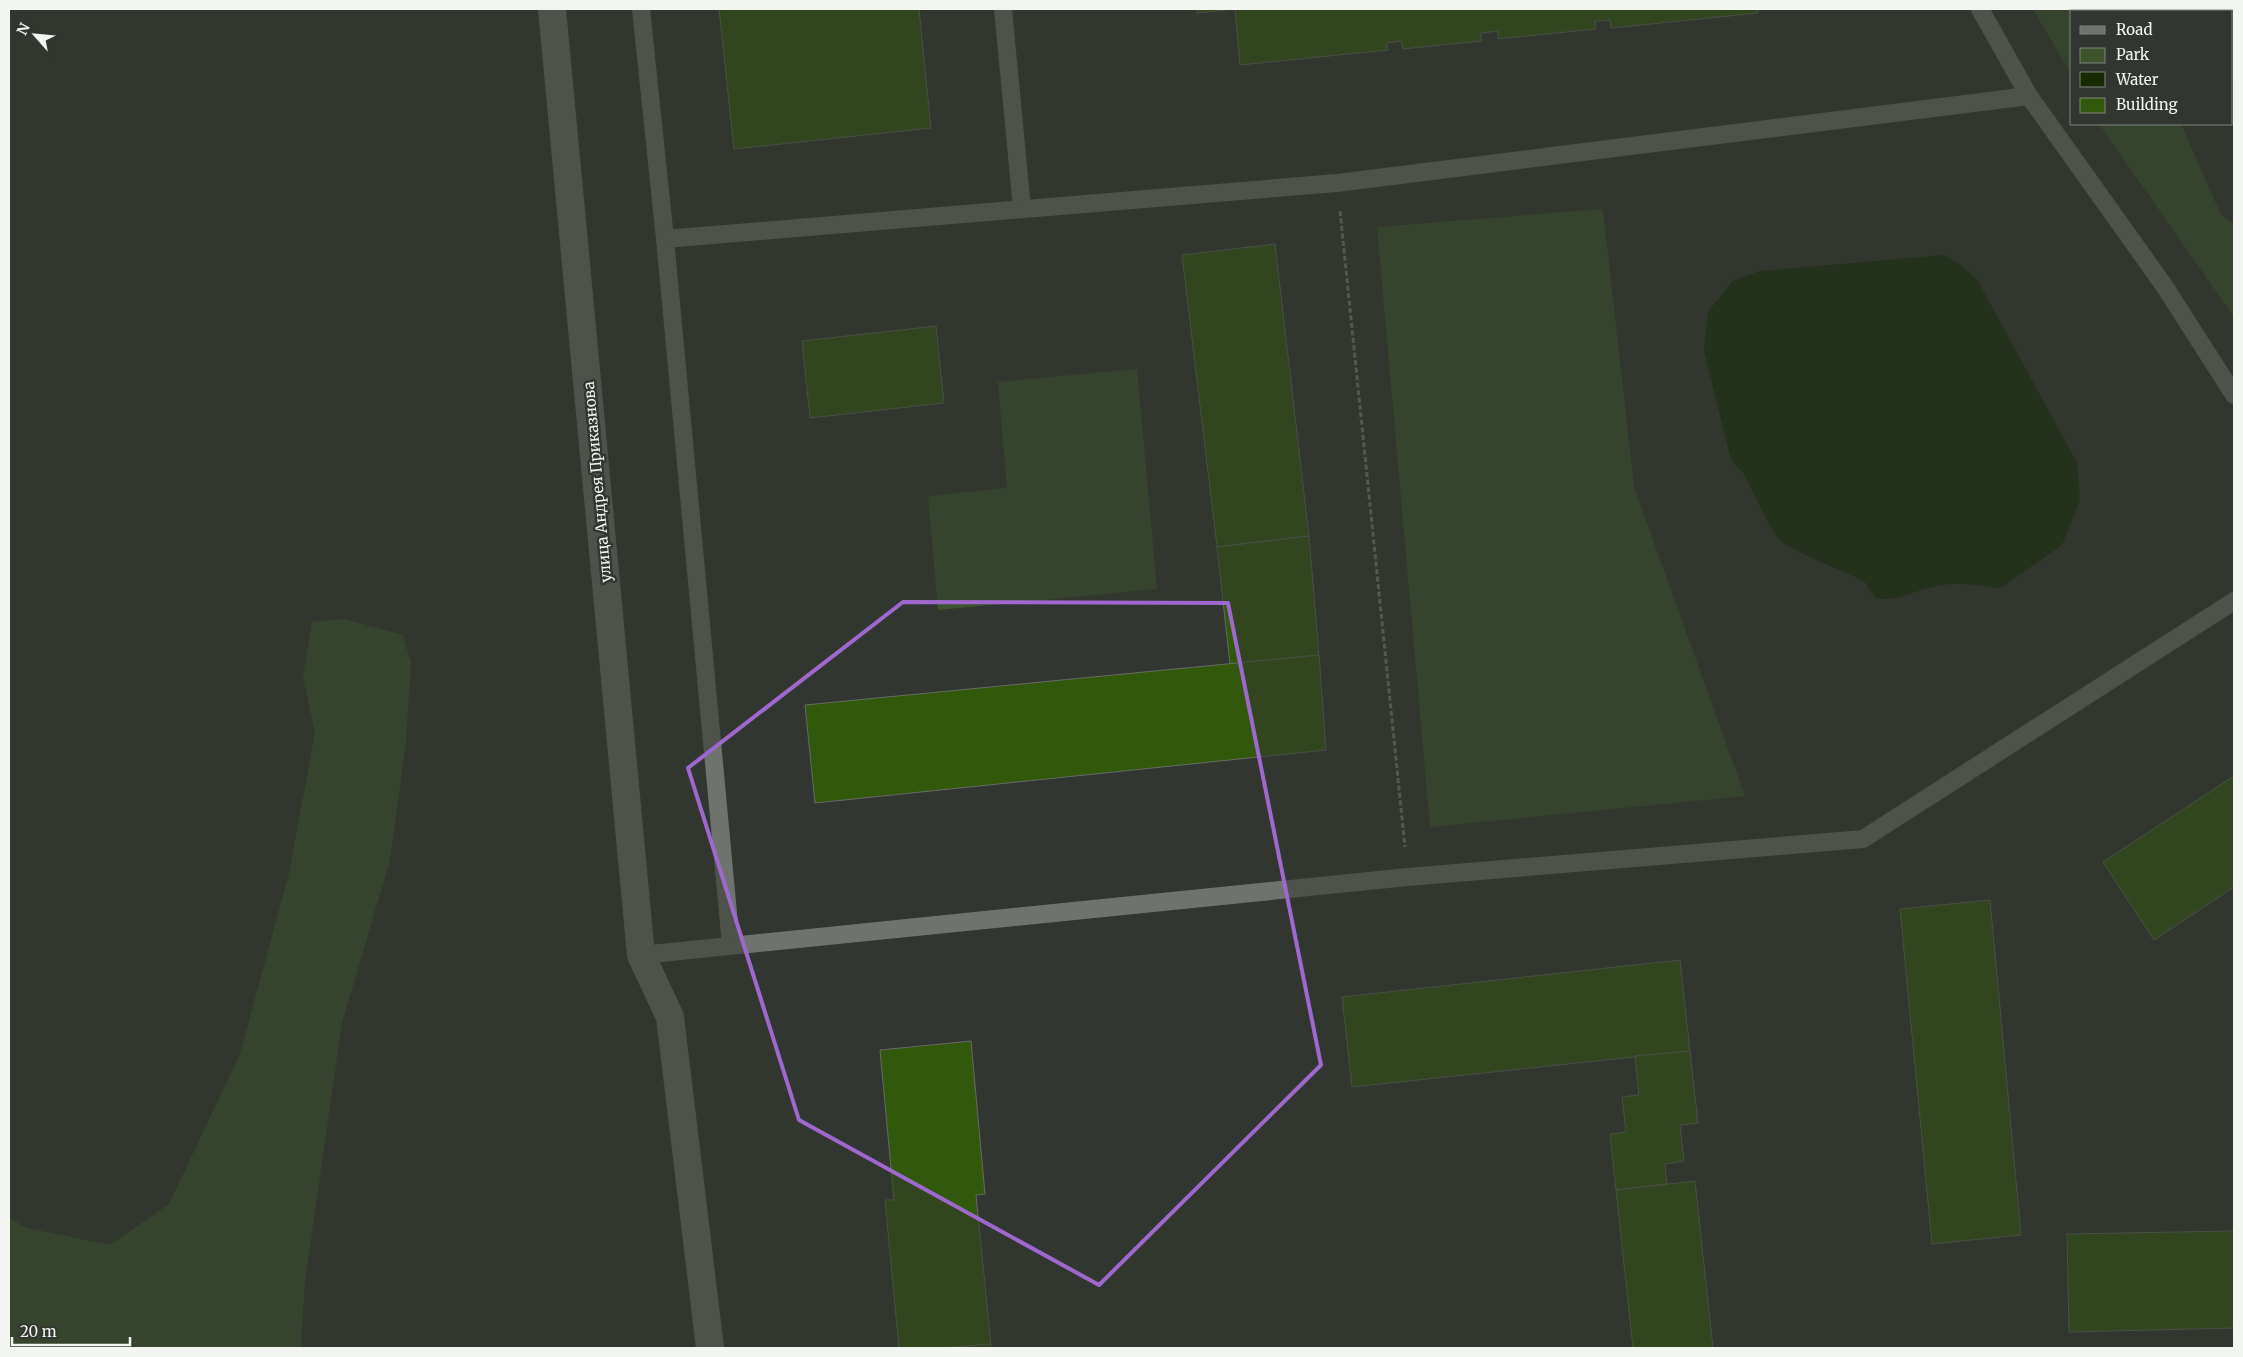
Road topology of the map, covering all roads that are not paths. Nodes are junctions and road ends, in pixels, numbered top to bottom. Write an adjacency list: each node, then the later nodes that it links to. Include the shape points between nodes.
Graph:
1 (552, 9): 11 (street, улица Андрея Приказнова)
2 (641, 9): 7 (lane)
3 (1003, 9): 6 (lane)
4 (1980, 9): 5 (lane)
5 (2029, 96): 6 (lane, via 1337,183); 8 (lane, via 2165,287)
6 (1022, 208): 7 (lane)
7 (665, 239): 10 (lane)
8 (2234, 394)
9 (2234, 602): 10 (lane, via 1863,839 1408,877)
10 (731, 945): 11 (lane)
11 (640, 955): 12 (street, via 670,1017)
12 (710, 1348)

